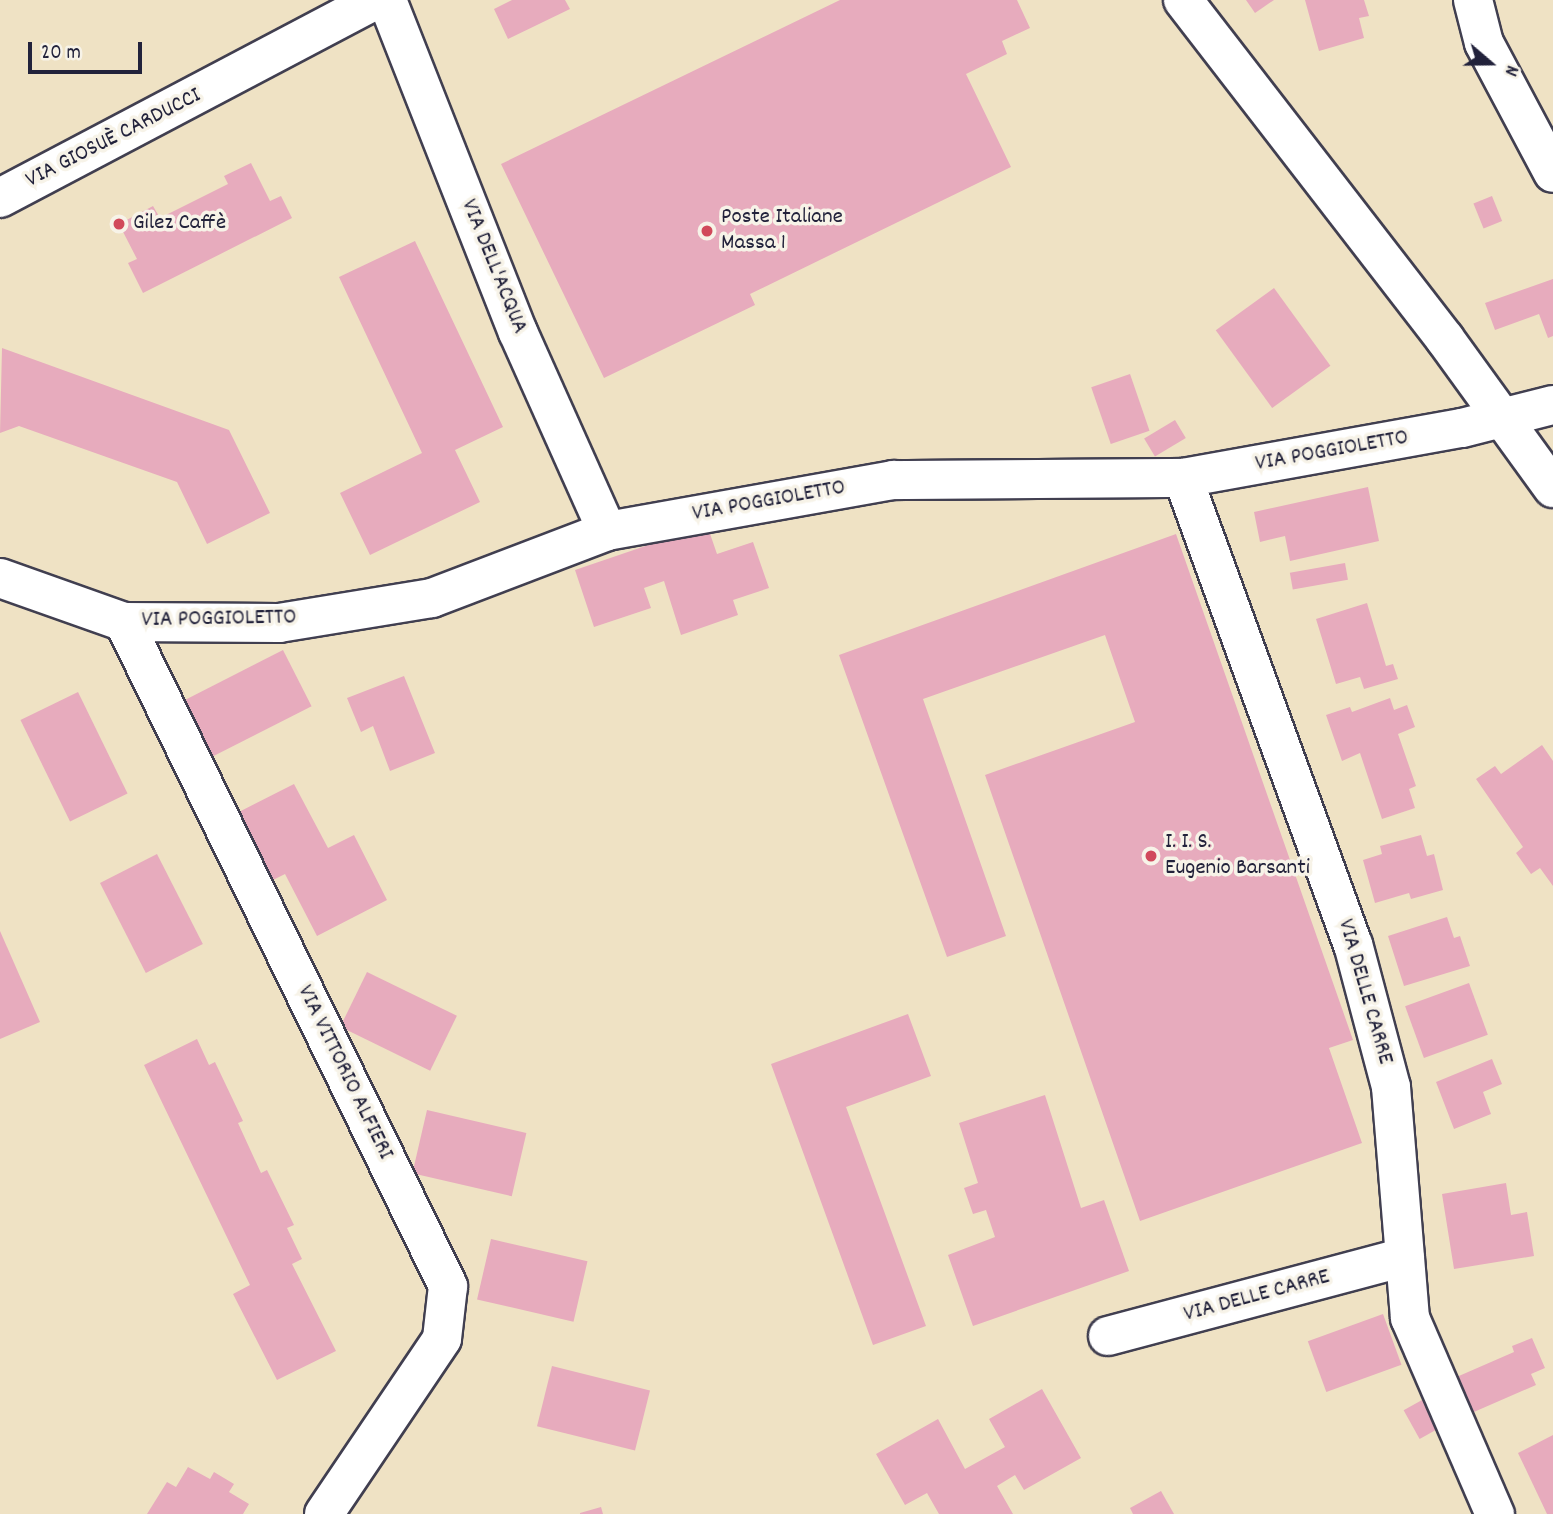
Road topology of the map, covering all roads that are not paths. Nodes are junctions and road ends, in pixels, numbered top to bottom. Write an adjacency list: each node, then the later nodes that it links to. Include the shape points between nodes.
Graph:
1 (376, 0): 6 (street, VIA GIOSUÈ CARDUCCI)
2 (387, 0): 11 (street, VIA DELL'ACQUA, via 518,332)
3 (1182, 0): 8 (street)
4 (1474, 0): 5 (street, via 1484,43)
5 (1553, 173)
6 (0, 198)
7 (1553, 405): 8 (street, VIA POGGIOLETTO)
8 (1504, 420): 9 (street, VIA POGGIOLETTO); 10 (street)
9 (1182, 478): 11 (street, VIA POGGIOLETTO, via 893,480); 14 (street, VIA DELLE CARRE, via 1353,944 1391,1087)
10 (1553, 488)
11 (607, 531): 13 (street, VIA POGGIOLETTO, via 432,598 279,623)
12 (0, 578): 13 (street, VIA POGGIOLETTO)
13 (124, 622): 16 (street, VIA VITTORIO ALFIERI, via 448,1286 442,1339)
14 (1405, 1257): 15 (street, VIA DELLE CARRE); 17 (street, VIA DELLE CARRE, via 1410,1318)
15 (1108, 1336)
16 (324, 1514)
17 (1495, 1514)

